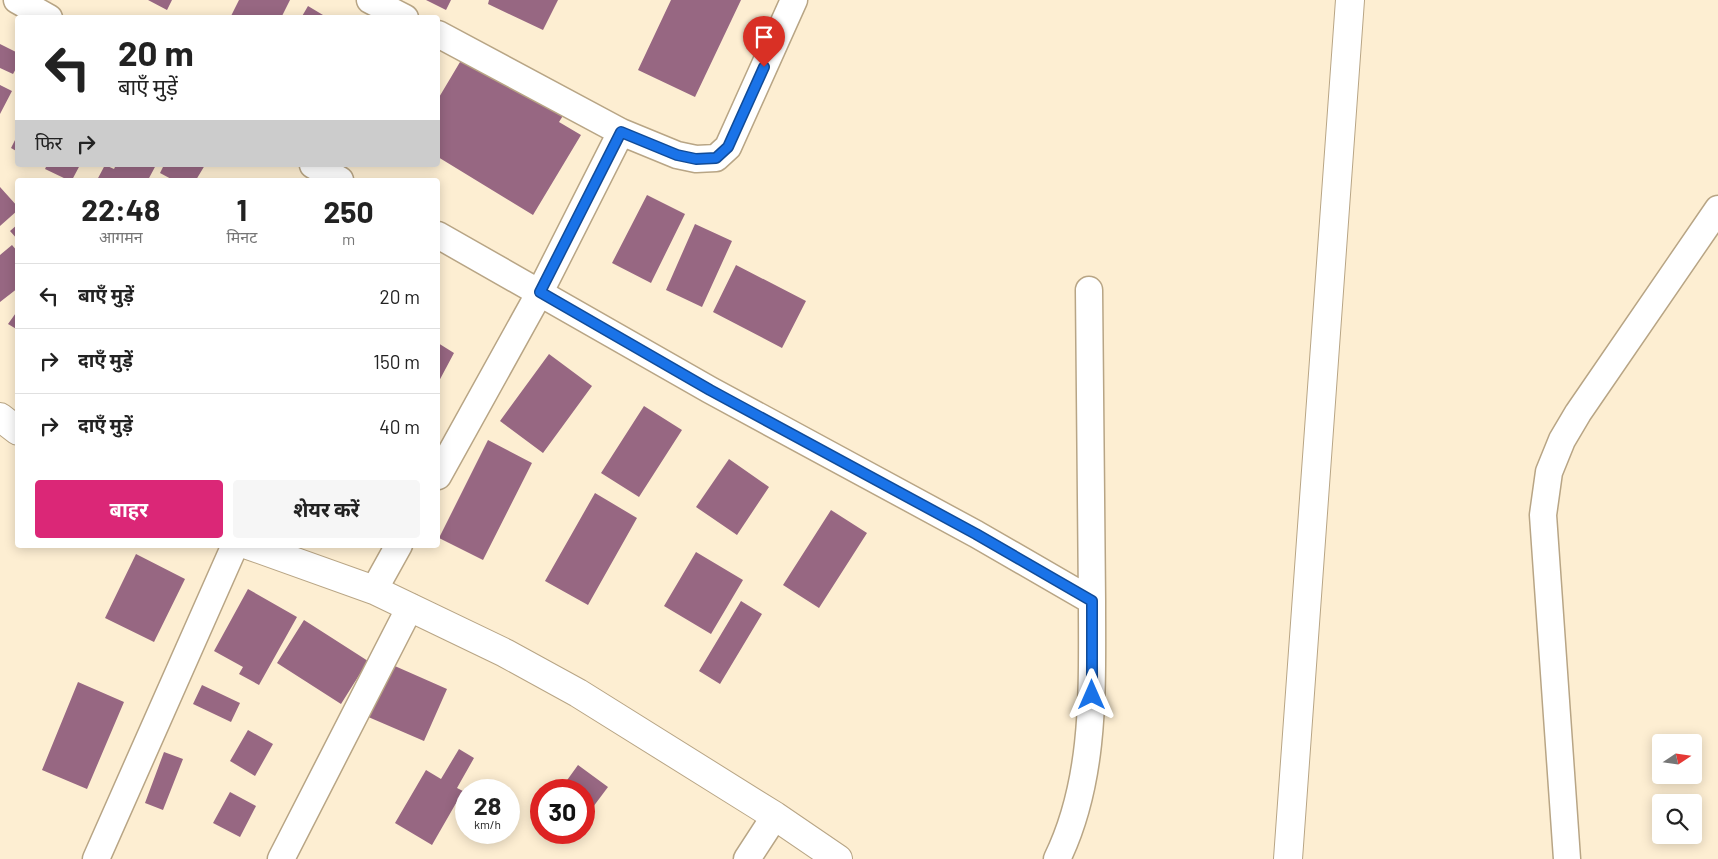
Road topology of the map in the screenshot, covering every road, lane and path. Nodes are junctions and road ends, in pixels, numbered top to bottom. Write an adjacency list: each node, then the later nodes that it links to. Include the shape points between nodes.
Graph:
1 (17, 0): 5 (street)
2 (370, 0): 6 (street)
3 (794, 0): 8 (street, via 728,147 716,158 696,159 677,155)
4 (1350, 0): 30 (street)
5 (43, 15)
6 (398, 15)
7 (440, 35): 8 (street)
8 (621, 132): 14 (street)
9 (317, 167): 10 (street)
10 (336, 178)
11 (1718, 209): 31 (street, via 1578,413 1548,472 1543,515)
12 (440, 236): 14 (street)
13 (1089, 290): 22 (street)
14 (540, 292): 17 (street); 22 (street)
15 (0, 417): 16 (street)
16 (15, 429)
17 (440, 472)
18 (234, 548): 25 (street)
19 (256, 548): 21 (street)
20 (397, 548): 21 (street)
21 (374, 590): 23 (street)
22 (1092, 601): 29 (street, via 1092,695 1088,744 1080,794)
23 (410, 607): 24 (street, via 578,693); 26 (street)
24 (775, 816): 27 (street); 28 (street)
25 (96, 859)
26 (281, 859)
27 (747, 859)
28 (838, 859)
29 (1057, 859)
30 (1288, 859)
31 (1568, 859)

